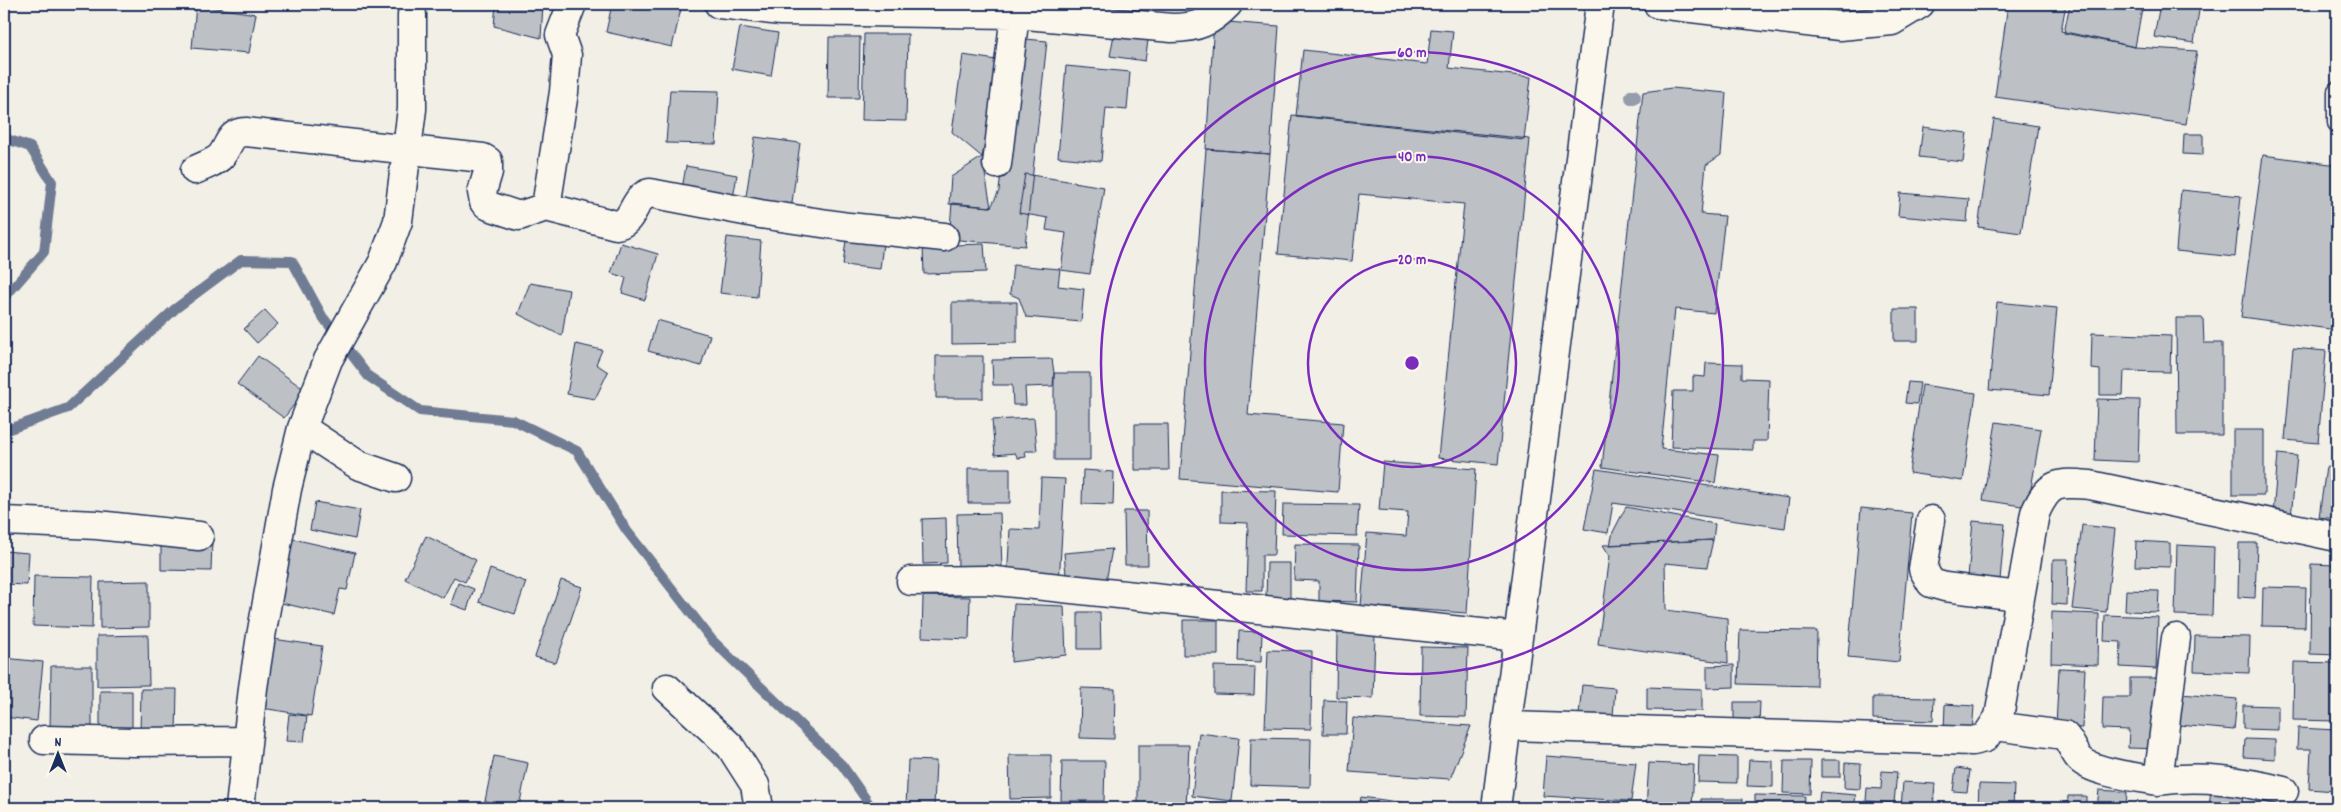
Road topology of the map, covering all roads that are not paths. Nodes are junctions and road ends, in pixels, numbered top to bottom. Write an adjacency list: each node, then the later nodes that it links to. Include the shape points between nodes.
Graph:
1 (572, 4): 14 (street, via 560,35 567,56)
2 (719, 4): 7 (street, via 781,11)
3 (1228, 4): 7 (street, via 1209,21 1186,28)
4 (1600, 4): 24 (street)
5 (1658, 4): 6 (street, via 1840,26 1892,20)
6 (1920, 4)
7 (1015, 14): 12 (street)
8 (412, 15): 11 (street, via 412,109)
9 (2337, 91): 10 (lane)
10 (2337, 123)
11 (407, 150): 13 (street, via 239,132 220,158); 14 (street, via 483,158 489,167 482,198 489,206 520,216); 16 (street, via 398,221 383,262 328,360)
12 (997, 164)
13 (195, 170)
14 (546, 207): 15 (street, via 616,225 628,220 641,197 650,193 760,214)
15 (944, 236)
16 (302, 428): 17 (street, via 358,465); 30 (street, via 287,489)
17 (396, 478)
18 (1930, 520): 23 (street, via 1922,570 1931,583)
19 (4, 521): 20 (street, via 97,525)
20 (199, 536)
21 (2337, 537): 23 (street, via 2090,485 2058,484 2048,489 2035,513)
22 (911, 581): 24 (street, via 987,580)
23 (2019, 596): 28 (street, via 2003,703)
24 (1518, 637): 27 (street)
25 (2176, 638): 31 (street)
26 (667, 688): 34 (street, via 730,746 755,786)
27 (1507, 726): 28 (street, via 1972,741 1985,738); 35 (street)
28 (1995, 726): 31 (street, via 2064,735 2079,757 2093,768)
29 (44, 740): 30 (street)
30 (247, 741): 33 (street)
31 (2158, 782): 32 (street, via 2210,778)
32 (2284, 791)
33 (240, 808)
34 (759, 808)
35 (1496, 808)

